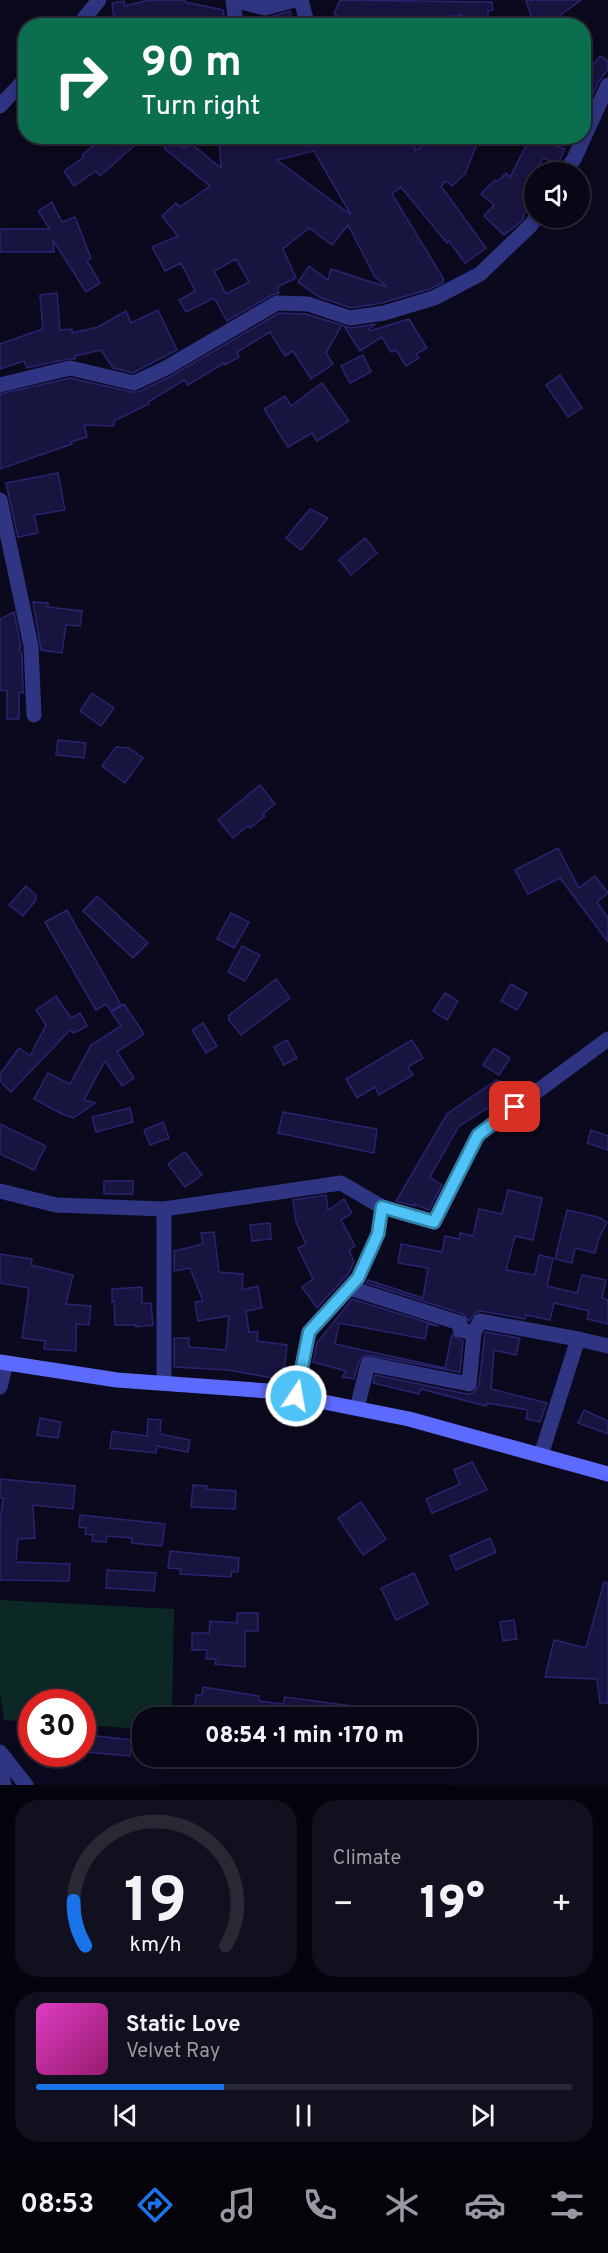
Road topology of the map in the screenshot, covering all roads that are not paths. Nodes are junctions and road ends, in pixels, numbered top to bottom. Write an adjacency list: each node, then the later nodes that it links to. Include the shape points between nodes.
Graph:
1 (99, 0): 5 (street)
2 (234, 0): 3 (street, via 265,8); 6 (street)
3 (295, 0)
4 (301, 0): 7 (street)
5 (84, 18)
6 (235, 18)
7 (306, 18)
8 (608, 85): 11 (street)
9 (18, 87): 10 (street)
10 (0, 106)
11 (591, 118)
12 (580, 144): 13 (street)
13 (572, 162)
14 (528, 228): 15 (street, via 480,274 434,298 384,313 350,318 308,304 278,303 135,383 70,368)
15 (0, 385)
16 (0, 500): 17 (street, via 31,646)
17 (34, 714)
18 (608, 1038): 20 (street, via 478,1135 434,1222)
19 (0, 1191): 21 (street, via 56,1205)
20 (382, 1207): 21 (street, via 341,1183); 22 (street, via 378,1234)
21 (164, 1209): 27 (street)
22 (350, 1288): 23 (street, via 460,1323 460,1330); 29 (street, via 309,1332)
23 (474, 1333): 24 (street, via 480,1321); 30 (street, via 469,1384 368,1364)
24 (578, 1339): 25 (street); 31 (street)
25 (608, 1346)
26 (3, 1363): 27 (main road); 28 (street)
27 (164, 1383): 29 (main road)
28 (0, 1388)
29 (296, 1396): 30 (main road)
30 (357, 1408): 31 (main road)
31 (541, 1455): 32 (main road)
32 (608, 1474)
33 (0, 1752): 36 (street)
34 (0, 1768): 35 (street)
35 (4, 1785)
36 (26, 1785)

